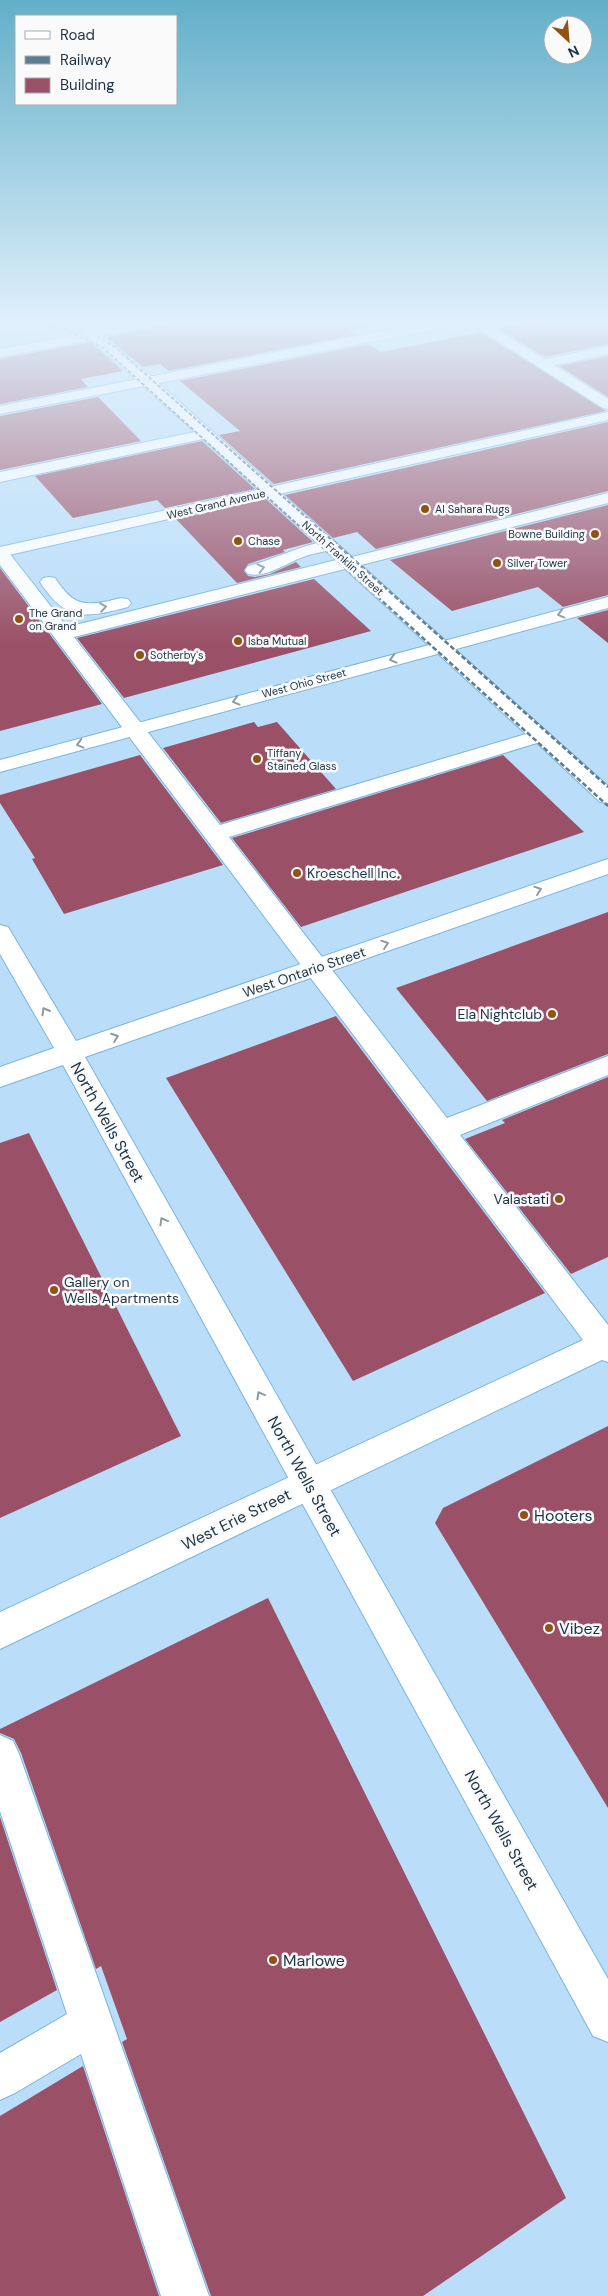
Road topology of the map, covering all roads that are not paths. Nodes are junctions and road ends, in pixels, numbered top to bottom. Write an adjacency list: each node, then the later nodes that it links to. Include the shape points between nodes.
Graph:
1 (200, 428): 3 (main road, North Franklin Street)
2 (554, 428): 5 (main road, West Grand Avenue)
3 (206, 434): 4 (main road); 5 (main road, North Franklin Street)
4 (0, 477)
5 (269, 492): 7 (main road, North Franklin Street); 8 (main road, West Grand Avenue)
6 (608, 498): 9 (main road)
7 (328, 545): 9 (main road, North Franklin Street); 11 (main road, one-way to 7, via 276,564 297,553)
8 (0, 553): 13 (main road)
9 (348, 562): 11 (main road); 14 (main road, North Franklin Street)
10 (49, 582): 11 (main road, one-way to 11, via 70,606 88,609)
11 (188, 594): 13 (main road)
12 (608, 602): 14 (main road, West Ohio Street, one-way to 14)
13 (62, 634): 15 (main road)
14 (440, 646): 15 (main road, West Ohio Street, one-way to 15); 16 (main road, North Franklin Street)
15 (134, 730): 17 (main road, West Ohio Street, one-way to 17); 19 (main road)
16 (540, 736): 18 (main road, North Franklin Street); 19 (main road)
17 (0, 766)
18 (608, 797)
19 (214, 834): 22 (main road)
20 (608, 866): 22 (main road, West Ontario Street, one-way to 20)
21 (0, 933): 23 (main road, North Wells Street, one-way to 21)
22 (316, 967): 23 (main road, West Ontario Street, one-way to 22); 26 (main road)
23 (70, 1053): 25 (main road, West Ontario Street); 28 (main road, North Wells Street, one-way to 23)
24 (608, 1064): 26 (main road)
25 (0, 1078)
26 (441, 1131): 27 (main road)
27 (607, 1345): 28 (main road, West Erie Street)
28 (309, 1484): 29 (main road, West Erie Street); 31 (main road, North Wells Street)
29 (0, 1631)
30 (0, 1754): 32 (main road)
31 (608, 2020)
32 (92, 2023): 33 (main road); 34 (main road)
33 (0, 2078)
34 (185, 2296)

